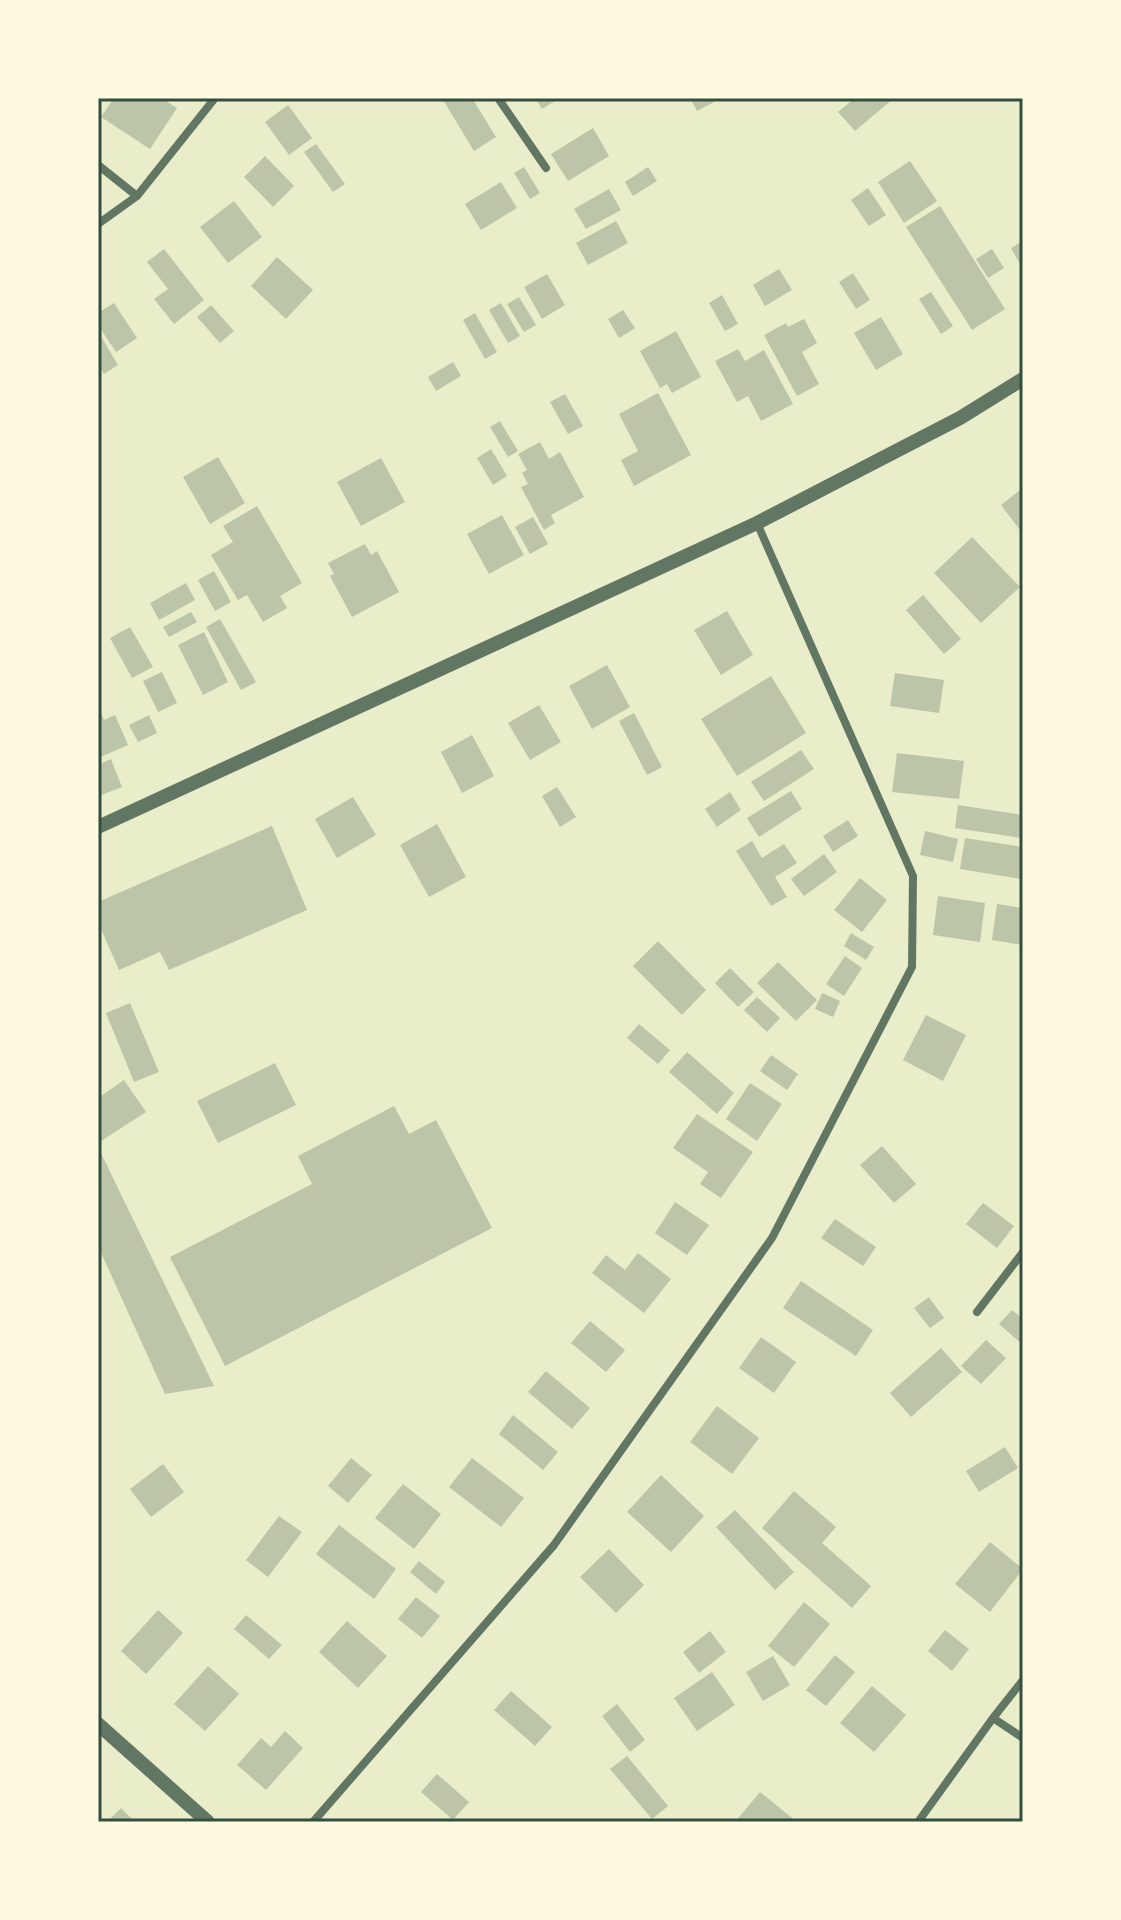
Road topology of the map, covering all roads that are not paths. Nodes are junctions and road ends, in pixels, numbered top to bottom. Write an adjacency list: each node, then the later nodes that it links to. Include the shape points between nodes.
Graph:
1 (215, 98): 5 (street)
2 (498, 98): 4 (street)
3 (98, 165): 5 (street)
4 (546, 168)
5 (137, 196): 6 (street)
6 (98, 224)
7 (1023, 379): 8 (street, via 960,418)
8 (757, 523): 9 (street); 17 (street, via 913,876 912,967 772,1238 554,1545)
9 (98, 827)
10 (1023, 1252): 11 (street)
11 (977, 1312)
12 (1023, 1680): 13 (street)
13 (993, 1718): 15 (street); 18 (street)
14 (98, 1724): 16 (street)
15 (1023, 1738)
16 (208, 1822)
17 (313, 1822)
18 (918, 1822)

